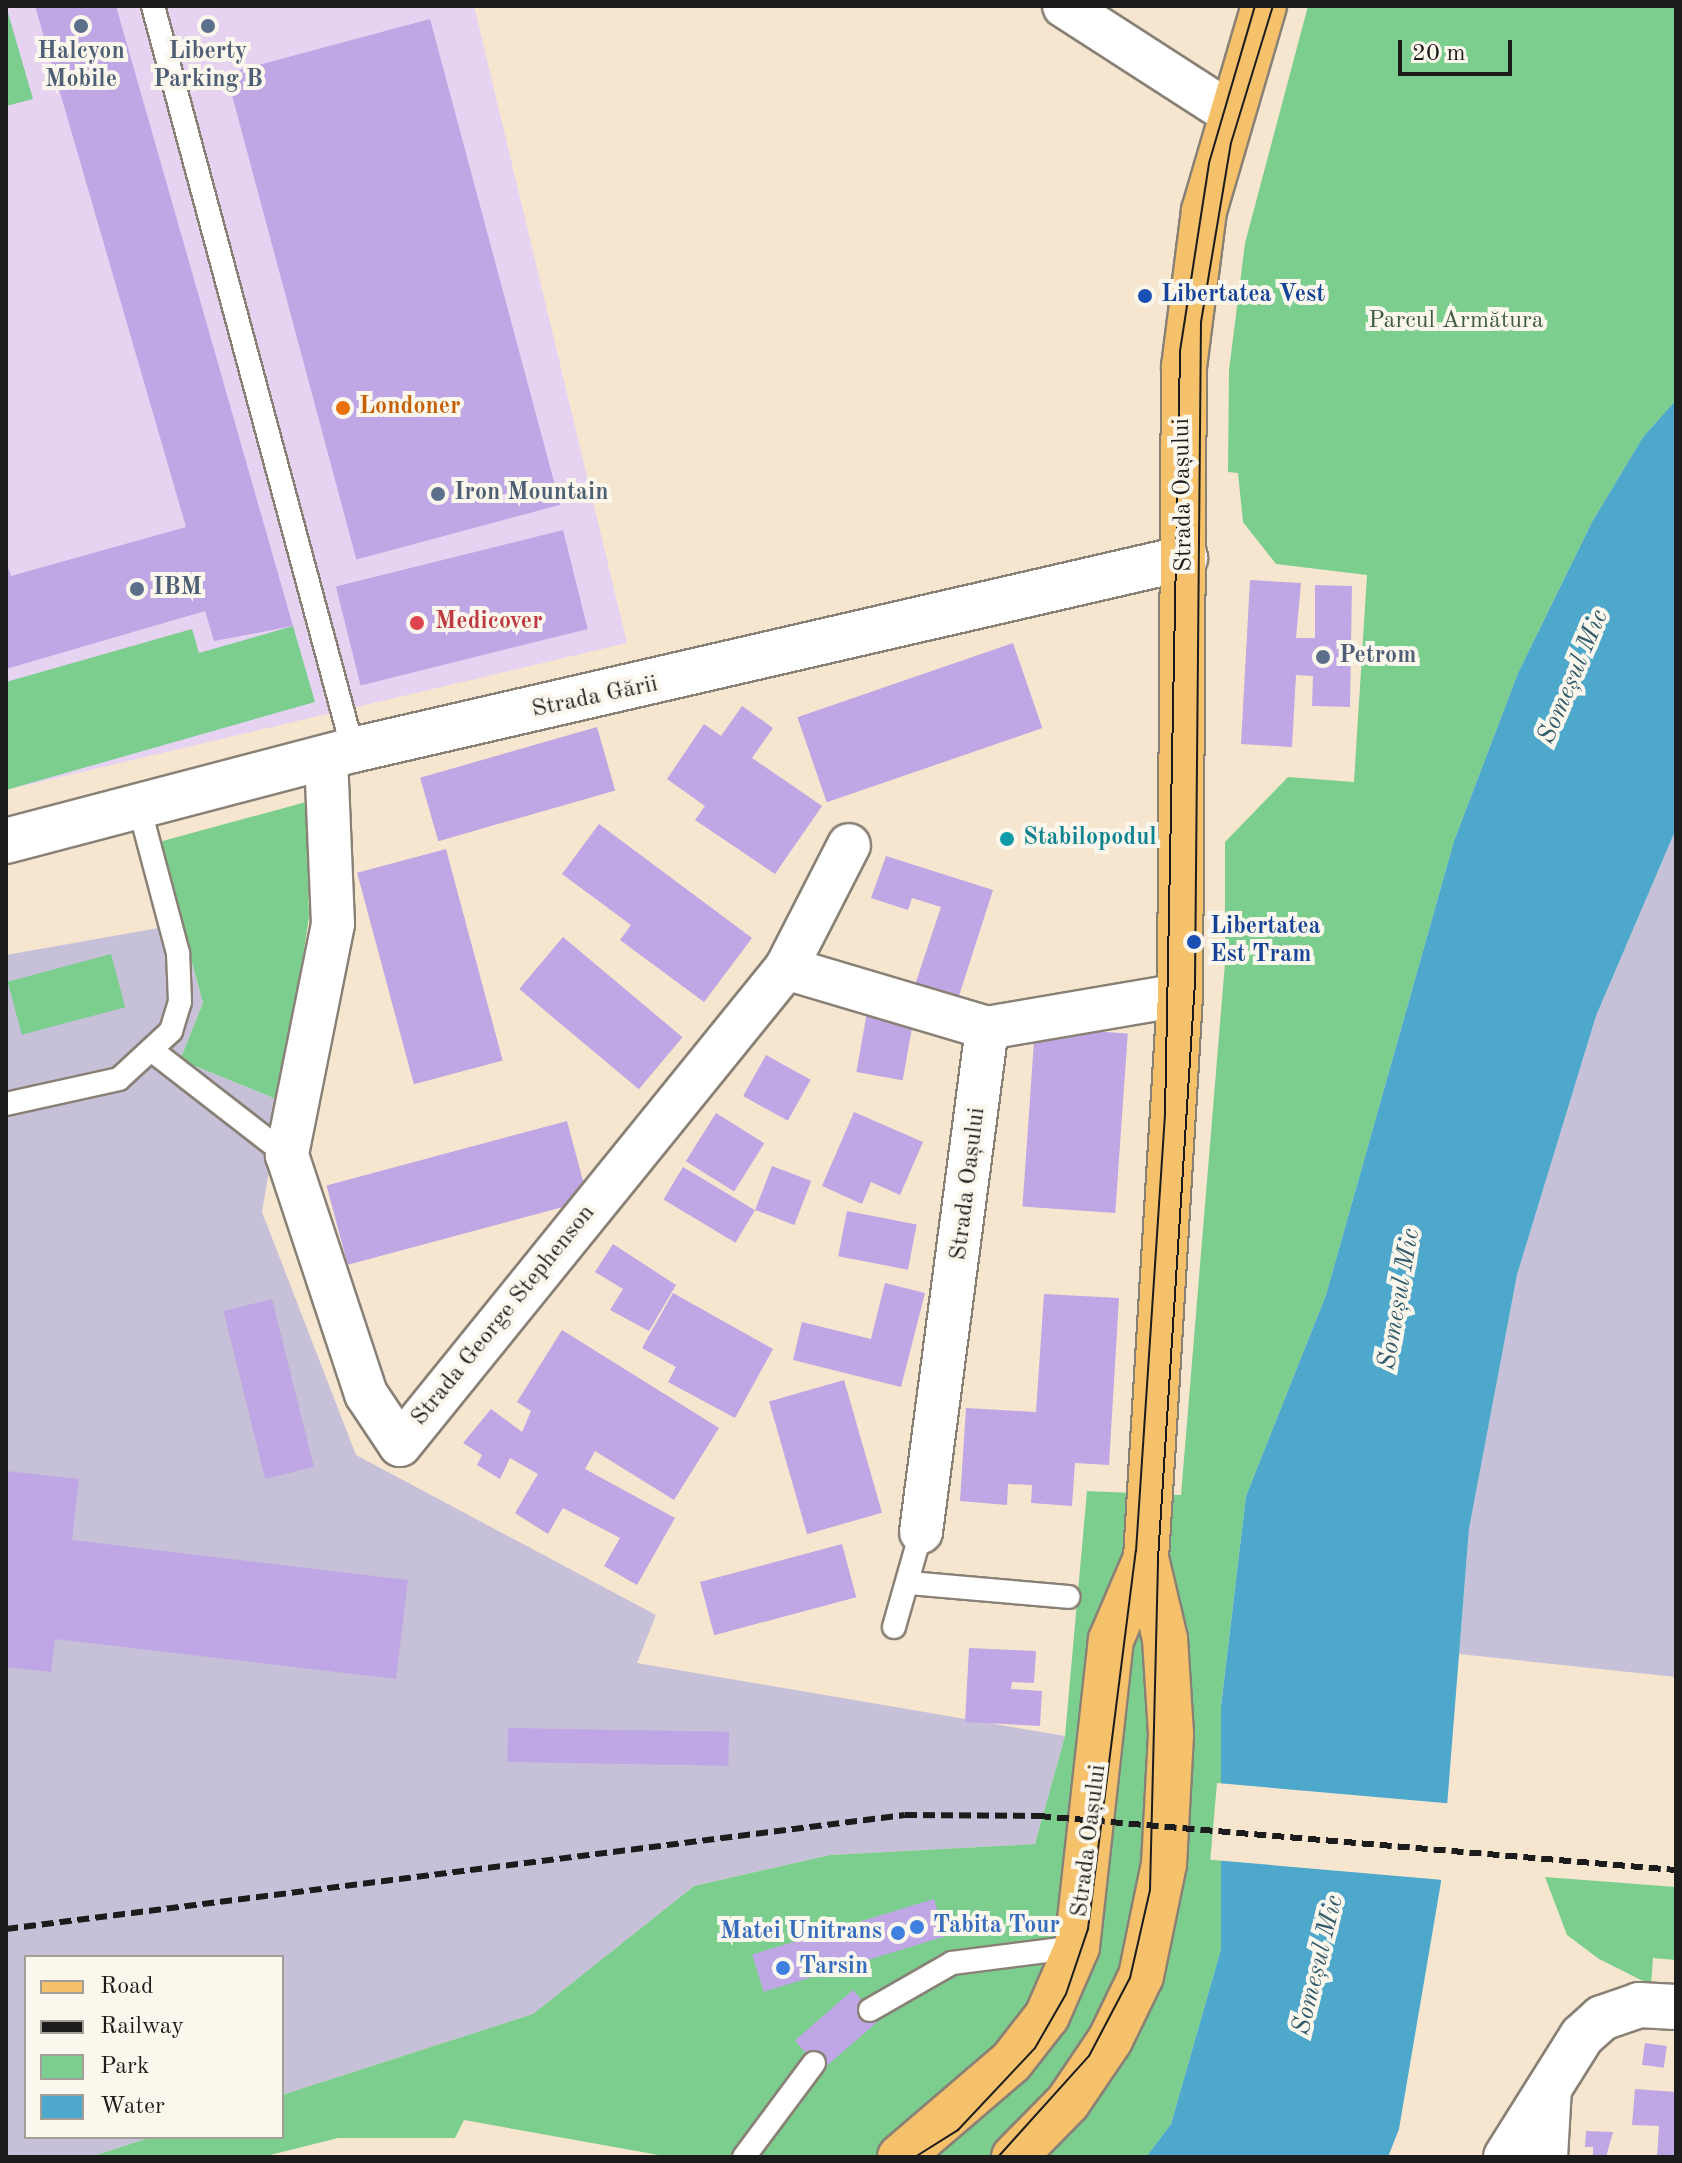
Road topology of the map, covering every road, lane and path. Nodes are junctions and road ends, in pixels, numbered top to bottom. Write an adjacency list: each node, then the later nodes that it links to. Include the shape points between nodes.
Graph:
1 (153, 6): 6 (lane)
2 (1064, 6): 4 (street)
3 (1264, 6): 4 (main road, Strada Oașului)
4 (1230, 113): 5 (main road, Strada Oașului, via 1189,302)
5 (1176, 560): 6 (street, Strada Gării); 11 (main road, Strada Oașului)
6 (340, 754): 7 (street, Strada Gării); 15 (street, Strada George Stephenson, via 333,924)
7 (139, 806): 8 (street, Strada Gării); 13 (lane, via 180,980 171,1031)
8 (6, 841)
9 (849, 845): 10 (street, Strada George Stephenson)
10 (786, 968): 12 (street); 15 (street, Strada George Stephenson, via 400,1445 366,1394)
11 (1180, 995): 12 (street); 17 (main road, Strada Oașului)
12 (987, 1028): 16 (street, Strada Oașului)
13 (154, 1052): 14 (lane, via 103,1086); 15 (lane)
14 (6, 1104)
15 (287, 1155)
16 (921, 1532): 18 (lane)
17 (1146, 1558): 21 (main road, Strada Oașului, via 1111,1640); 28 (main road, Strada Oașului, via 1165,1639 1171,1734 1157,1916 1141,1976 1110,2040 1068,2102)
18 (909, 1583): 19 (lane); 20 (lane)
19 (1068, 1597)
20 (894, 1627)
21 (1077, 1947): 23 (lane, via 952,1963); 26 (main road, Strada Oașului, via 1047,2016 1011,2062)
22 (1657, 2006): 25 (street, via 1602,2018 1582,2036)
23 (870, 2010)
24 (814, 2063): 27 (lane)
25 (1550, 2087): 29 (street); 30 (street)
26 (912, 2154)
27 (744, 2157)
28 (1014, 2157)
29 (1506, 2157)
30 (1546, 2157)

